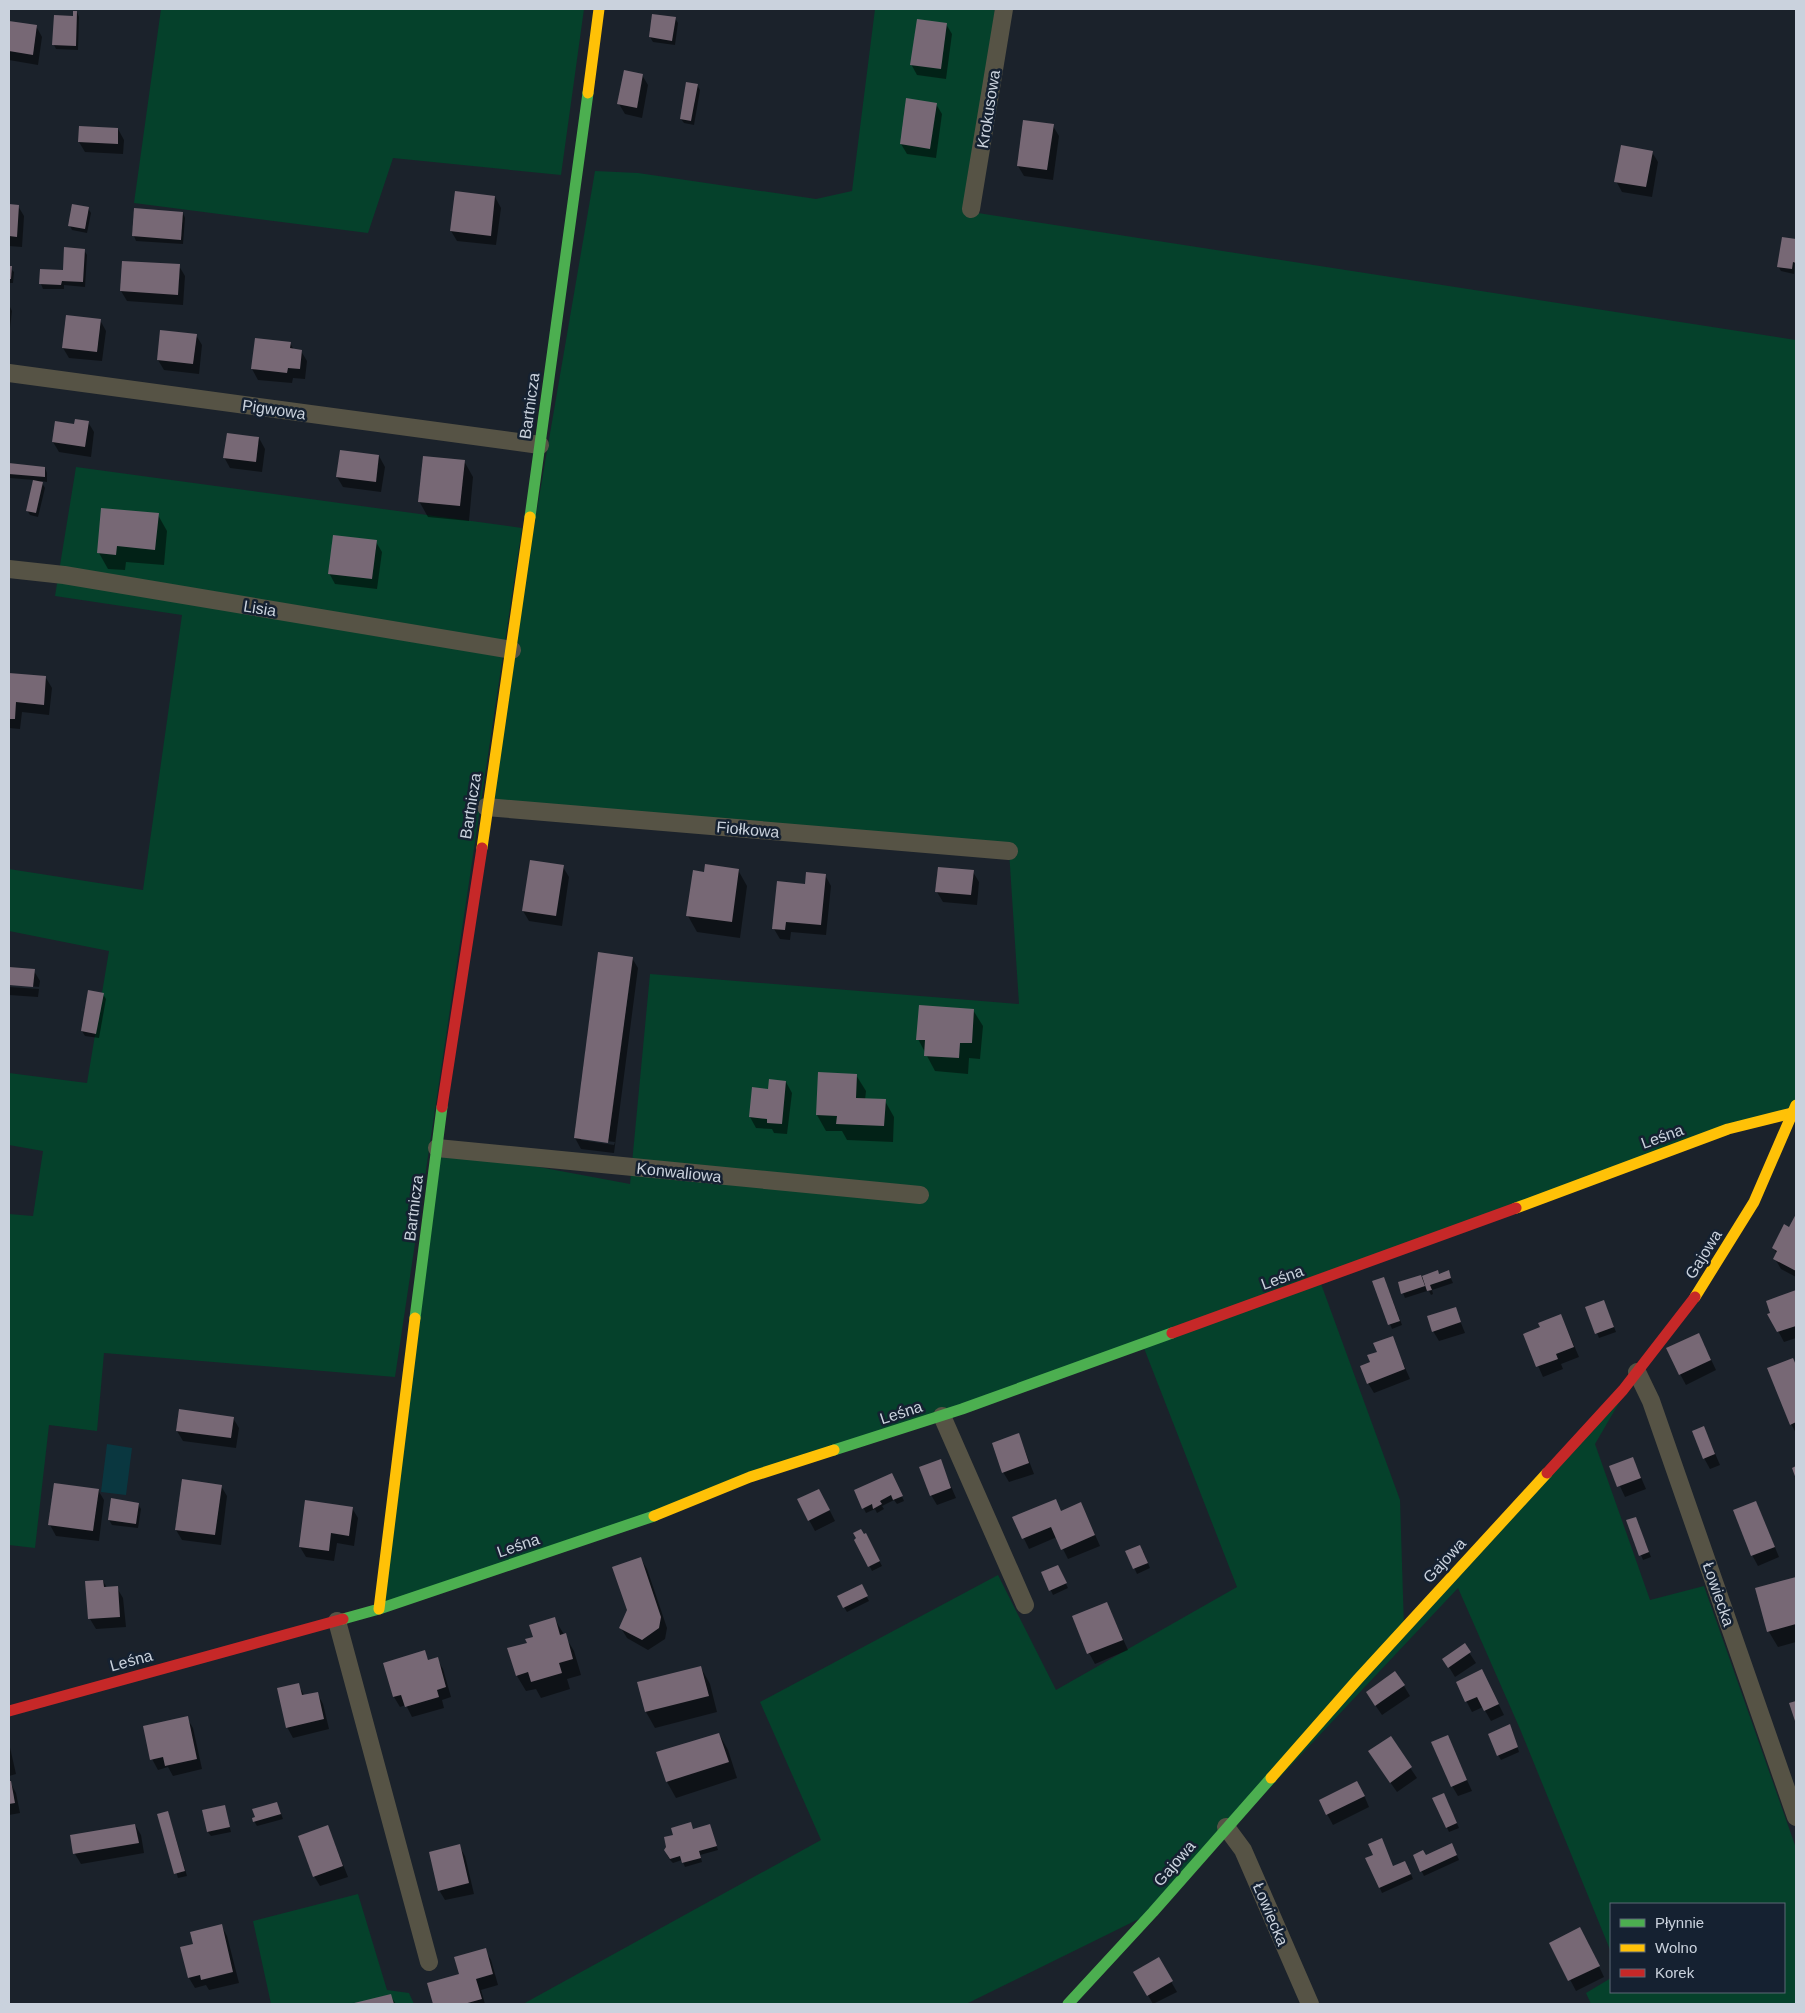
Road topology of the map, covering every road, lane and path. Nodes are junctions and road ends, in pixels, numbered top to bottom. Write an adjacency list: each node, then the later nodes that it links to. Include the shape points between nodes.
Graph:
1 (599, 9): 5 (street, Bartnicza)
2 (1004, 9): 3 (street, Krokusowa)
3 (971, 209)
4 (9, 373): 5 (street, Pigwowa)
5 (540, 445): 7 (street, Bartnicza)
6 (9, 569): 7 (street, Lisia, via 64,575)
7 (512, 650): 8 (street, Bartnicza)
8 (486, 807): 9 (street, Fiołkowa); 11 (street, Bartnicza)
9 (1010, 851)
10 (1795, 1110): 13 (street, Gajowa, via 1754,1202 1696,1295); 14 (street, Leśna, via 1728,1129)
11 (437, 1148): 12 (street, Konwaliowa); 16 (street, Bartnicza)
12 (920, 1196)
13 (1637, 1372): 19 (street, Łowiecka, via 1651,1400); 20 (street, Gajowa)
14 (942, 1416): 15 (street); 16 (street, Leśna, via 750,1477 652,1517)
15 (1025, 1605)
16 (379, 1609): 17 (street, Leśna)
17 (337, 1621): 18 (street, Leśna); 21 (street)
18 (9, 1710)
19 (1796, 1817)
20 (1226, 1827): 22 (street, Gajowa); 23 (street, Łowiecka, via 1243,1850)
21 (429, 1962)
22 (1068, 2004)
23 (1310, 2004)

